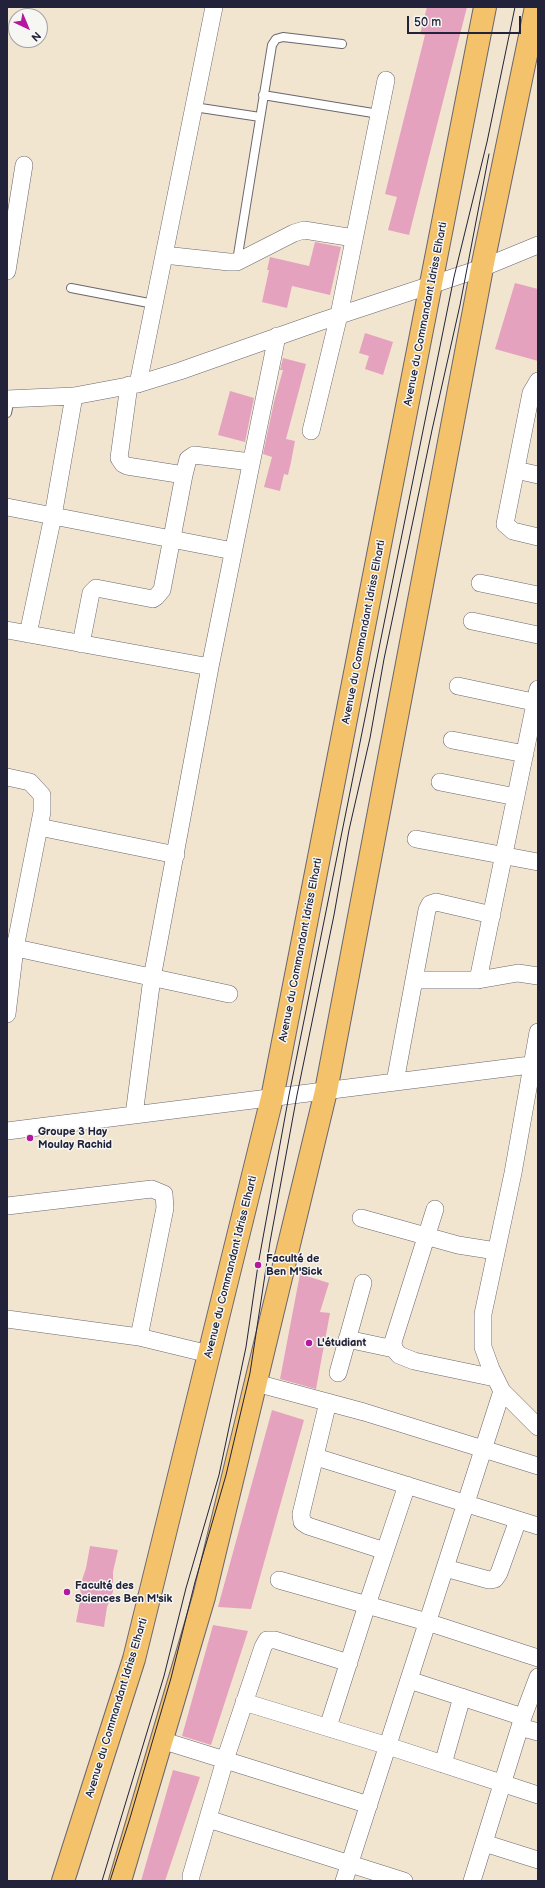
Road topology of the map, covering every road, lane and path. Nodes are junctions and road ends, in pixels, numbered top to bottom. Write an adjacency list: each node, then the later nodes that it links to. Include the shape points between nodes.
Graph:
1 (214, 7): 7 (street)
2 (486, 7): 18 (main road, Avenue du Commandant Idriss Elharti)
3 (536, 7): 17 (main road)
4 (342, 44): 6 (lane, via 292,37 276,39 272,45)
5 (386, 80): 8 (street)
6 (264, 95): 8 (lane); 9 (lane)
7 (194, 107): 9 (lane); 14 (street)
8 (379, 114): 12 (street)
9 (260, 118): 16 (lane)
10 (24, 165): 11 (street)
11 (13, 194): 15 (street)
12 (354, 238): 16 (street, via 304,230); 21 (street)
13 (538, 245): 17 (street)
14 (164, 255): 16 (street); 20 (street)
15 (8, 260)
16 (237, 262)
17 (482, 268): 18 (street); 68 (main road)
18 (432, 284): 21 (street); 69 (main road, Avenue du Commandant Idriss Elharti)
19 (72, 288): 20 (lane)
20 (154, 304): 24 (street)
21 (339, 315): 22 (street); 27 (street)
22 (277, 336): 24 (street, via 180,371); 28 (street)
23 (538, 381): 29 (street, via 531,393)
24 (134, 384): 25 (street); 30 (street, via 120,461 127,466)
25 (74, 396): 26 (street); 33 (street)
26 (8, 403)
27 (311, 431)
28 (251, 462): 30 (street, via 194,456 188,459); 36 (street)
29 (516, 470): 31 (street); 34 (street, via 505,524 513,532)
30 (184, 475): 35 (street)
31 (538, 475)
32 (7, 507): 33 (street)
33 (53, 516): 35 (street); 41 (street)
34 (538, 537)
35 (171, 539): 36 (street); 43 (street, via 159,595 153,598 96,588 91,594)
36 (233, 551): 44 (street)
37 (480, 583): 38 (street)
38 (538, 595)
39 (472, 621): 42 (street)
40 (7, 630): 41 (street)
41 (28, 634): 43 (street)
42 (538, 635)
43 (81, 644): 44 (street)
44 (210, 667): 54 (street)
45 (458, 686): 46 (street)
46 (537, 698): 48 (street)
47 (452, 740): 48 (street)
48 (525, 754): 51 (street)
49 (7, 777): 52 (street, via 30,782 42,795)
50 (440, 782): 51 (street)
51 (516, 796): 55 (street)
52 (39, 827): 54 (street); 58 (street)
53 (416, 839): 55 (street)
54 (176, 855): 60 (street)
55 (504, 856): 56 (street); 57 (street)
56 (538, 862)
57 (492, 915): 61 (street, via 436,902 430,904); 62 (street)
58 (11, 947): 60 (street); 64 (street)
59 (538, 976): 62 (street, via 518,973)
60 (152, 978): 63 (street); 70 (street)
61 (414, 980): 62 (street); 67 (street)
62 (478, 980)
63 (229, 994)
64 (7, 1014)
65 (538, 1032): 66 (street)
66 (535, 1065): 67 (street); 76 (street)
67 (395, 1082): 68 (street)
68 (326, 1091): 69 (street); 84 (main road)
69 (272, 1098): 70 (street); 82 (main road, Avenue du Commandant Idriss Elharti)
70 (134, 1115): 71 (street)
71 (7, 1131)
72 (7, 1206): 79 (street, via 152,1189 164,1194 165,1208)
73 (435, 1209): 75 (street)
74 (361, 1218): 75 (street)
75 (426, 1236): 76 (street, via 458,1245); 81 (street, via 393,1342)
76 (496, 1251): 85 (street, via 483,1314 483,1347)
77 (363, 1283): 80 (street)
78 (7, 1319): 79 (street)
79 (139, 1336): 82 (street)
80 (347, 1339): 81 (street); 83 (street)
81 (394, 1349): 85 (street, via 399,1355 414,1361)
82 (209, 1354): 120 (main road, Avenue du Commandant Idriss Elharti, via 134,1659)
83 (338, 1373)
84 (256, 1383): 86 (street); 109 (main road, via 204,1598)
85 (499, 1384): 87 (street); 88 (street)
86 (328, 1402): 88 (street); 89 (street)
87 (538, 1427)
88 (483, 1448): 90 (street); 92 (street)
89 (316, 1457): 91 (street); 95 (street, via 301,1514 302,1522)
90 (538, 1466)
91 (407, 1485): 92 (street); 95 (street)
92 (466, 1504): 93 (street); 96 (street)
93 (518, 1520): 94 (street); 96 (street, via 495,1579 488,1580)
94 (538, 1526)
95 (385, 1552): 98 (street)
96 (445, 1568): 99 (street)
97 (279, 1580): 98 (street)
98 (366, 1605): 99 (street); 101 (street)
99 (427, 1622): 100 (street); 103 (street)
100 (538, 1658)
101 (349, 1663): 105 (street, via 275,1640 267,1640); 107 (street)
102 (538, 1677): 106 (street)
103 (409, 1680): 104 (street); 110 (street)
104 (462, 1697): 106 (street); 112 (street)
105 (244, 1702): 107 (street); 111 (street)
106 (522, 1722): 108 (street); 113 (street)
107 (328, 1727): 110 (street)
108 (538, 1732)
109 (161, 1740): 111 (street); 121 (main road)
110 (388, 1746): 112 (street); 115 (street)
111 (225, 1760): 115 (street); 116 (street)
112 (443, 1764): 113 (street)
113 (502, 1784): 114 (street); 117 (street)
114 (538, 1795)
115 (369, 1806): 119 (street)
116 (208, 1820): 119 (street); 122 (street)
117 (484, 1843): 118 (street); 125 (street)
118 (538, 1860)
119 (350, 1863): 123 (street); 124 (street)
120 (63, 1881)
121 (120, 1881)
122 (191, 1881)
123 (344, 1881)
124 (404, 1881)
125 (472, 1881)

